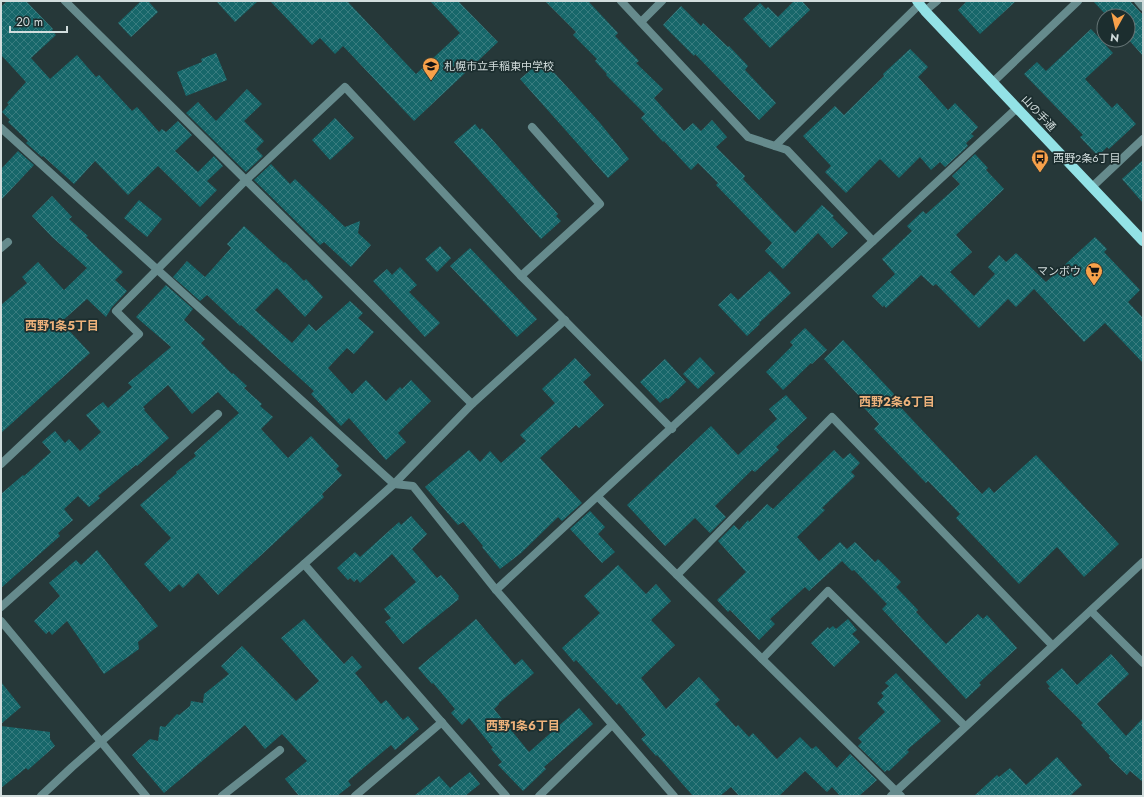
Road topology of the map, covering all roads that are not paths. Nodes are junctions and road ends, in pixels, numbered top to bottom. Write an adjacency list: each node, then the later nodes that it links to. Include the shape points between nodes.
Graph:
1 (65, 1): 16 (street)
2 (621, 1): 9 (street)
3 (662, 1): 9 (street)
4 (938, 1): 7 (street)
5 (1078, 1): 10 (street)
6 (1138, 1): 8 (street)
7 (921, 5): 10 (main road, 山の手通); 15 (street)
8 (1143, 7)
9 (641, 22): 15 (street, via 748,137)
10 (993, 82): 11 (main road, 山の手通)
11 (1017, 108): 17 (main road, 山の手通); 18 (street)
12 (532, 127): 23 (street, via 600,204)
13 (1, 128): 22 (street)
14 (1143, 139): 17 (street)
15 (775, 146): 18 (street, via 787,150)
16 (246, 180): 22 (street); 23 (street, via 345,87); 25 (street)
17 (1092, 187): 19 (main road, 山の手通)
18 (873, 241): 27 (street)
19 (1143, 241)
20 (8, 242): 21 (street)
21 (1, 248)
22 (157, 270): 28 (street, via 116,311 139,334); 29 (street)
23 (521, 276): 24 (street)
24 (565, 320): 25 (street); 27 (street)
25 (472, 404): 29 (street)
26 (218, 414): 35 (street)
27 (672, 429): 30 (street)
28 (1, 464)
29 (394, 484): 32 (street); 34 (street, via 413,486)
30 (598, 497): 33 (street); 34 (street)
31 (1143, 562): 36 (street)
32 (304, 564): 41 (street); 44 (street)
33 (677, 575): 38 (street, via 832,417); 39 (street)
34 (496, 590): 42 (street)
35 (1, 608)
36 (1091, 611): 38 (street); 40 (street)
37 (1, 621): 44 (street)
38 (1052, 645): 43 (street)
39 (762, 659): 43 (street, via 828,592); 47 (street)
40 (1143, 663)
41 (442, 722): 51 (street); 52 (street)
42 (612, 725): 46 (street); 53 (street)
43 (965, 726): 47 (street)
44 (102, 742): 48 (street); 49 (street)
45 (280, 750): 50 (street)
46 (669, 794)
47 (896, 794)
48 (41, 796)
49 (146, 796)
50 (222, 796)
51 (355, 796)
52 (506, 796)
53 (539, 796)

